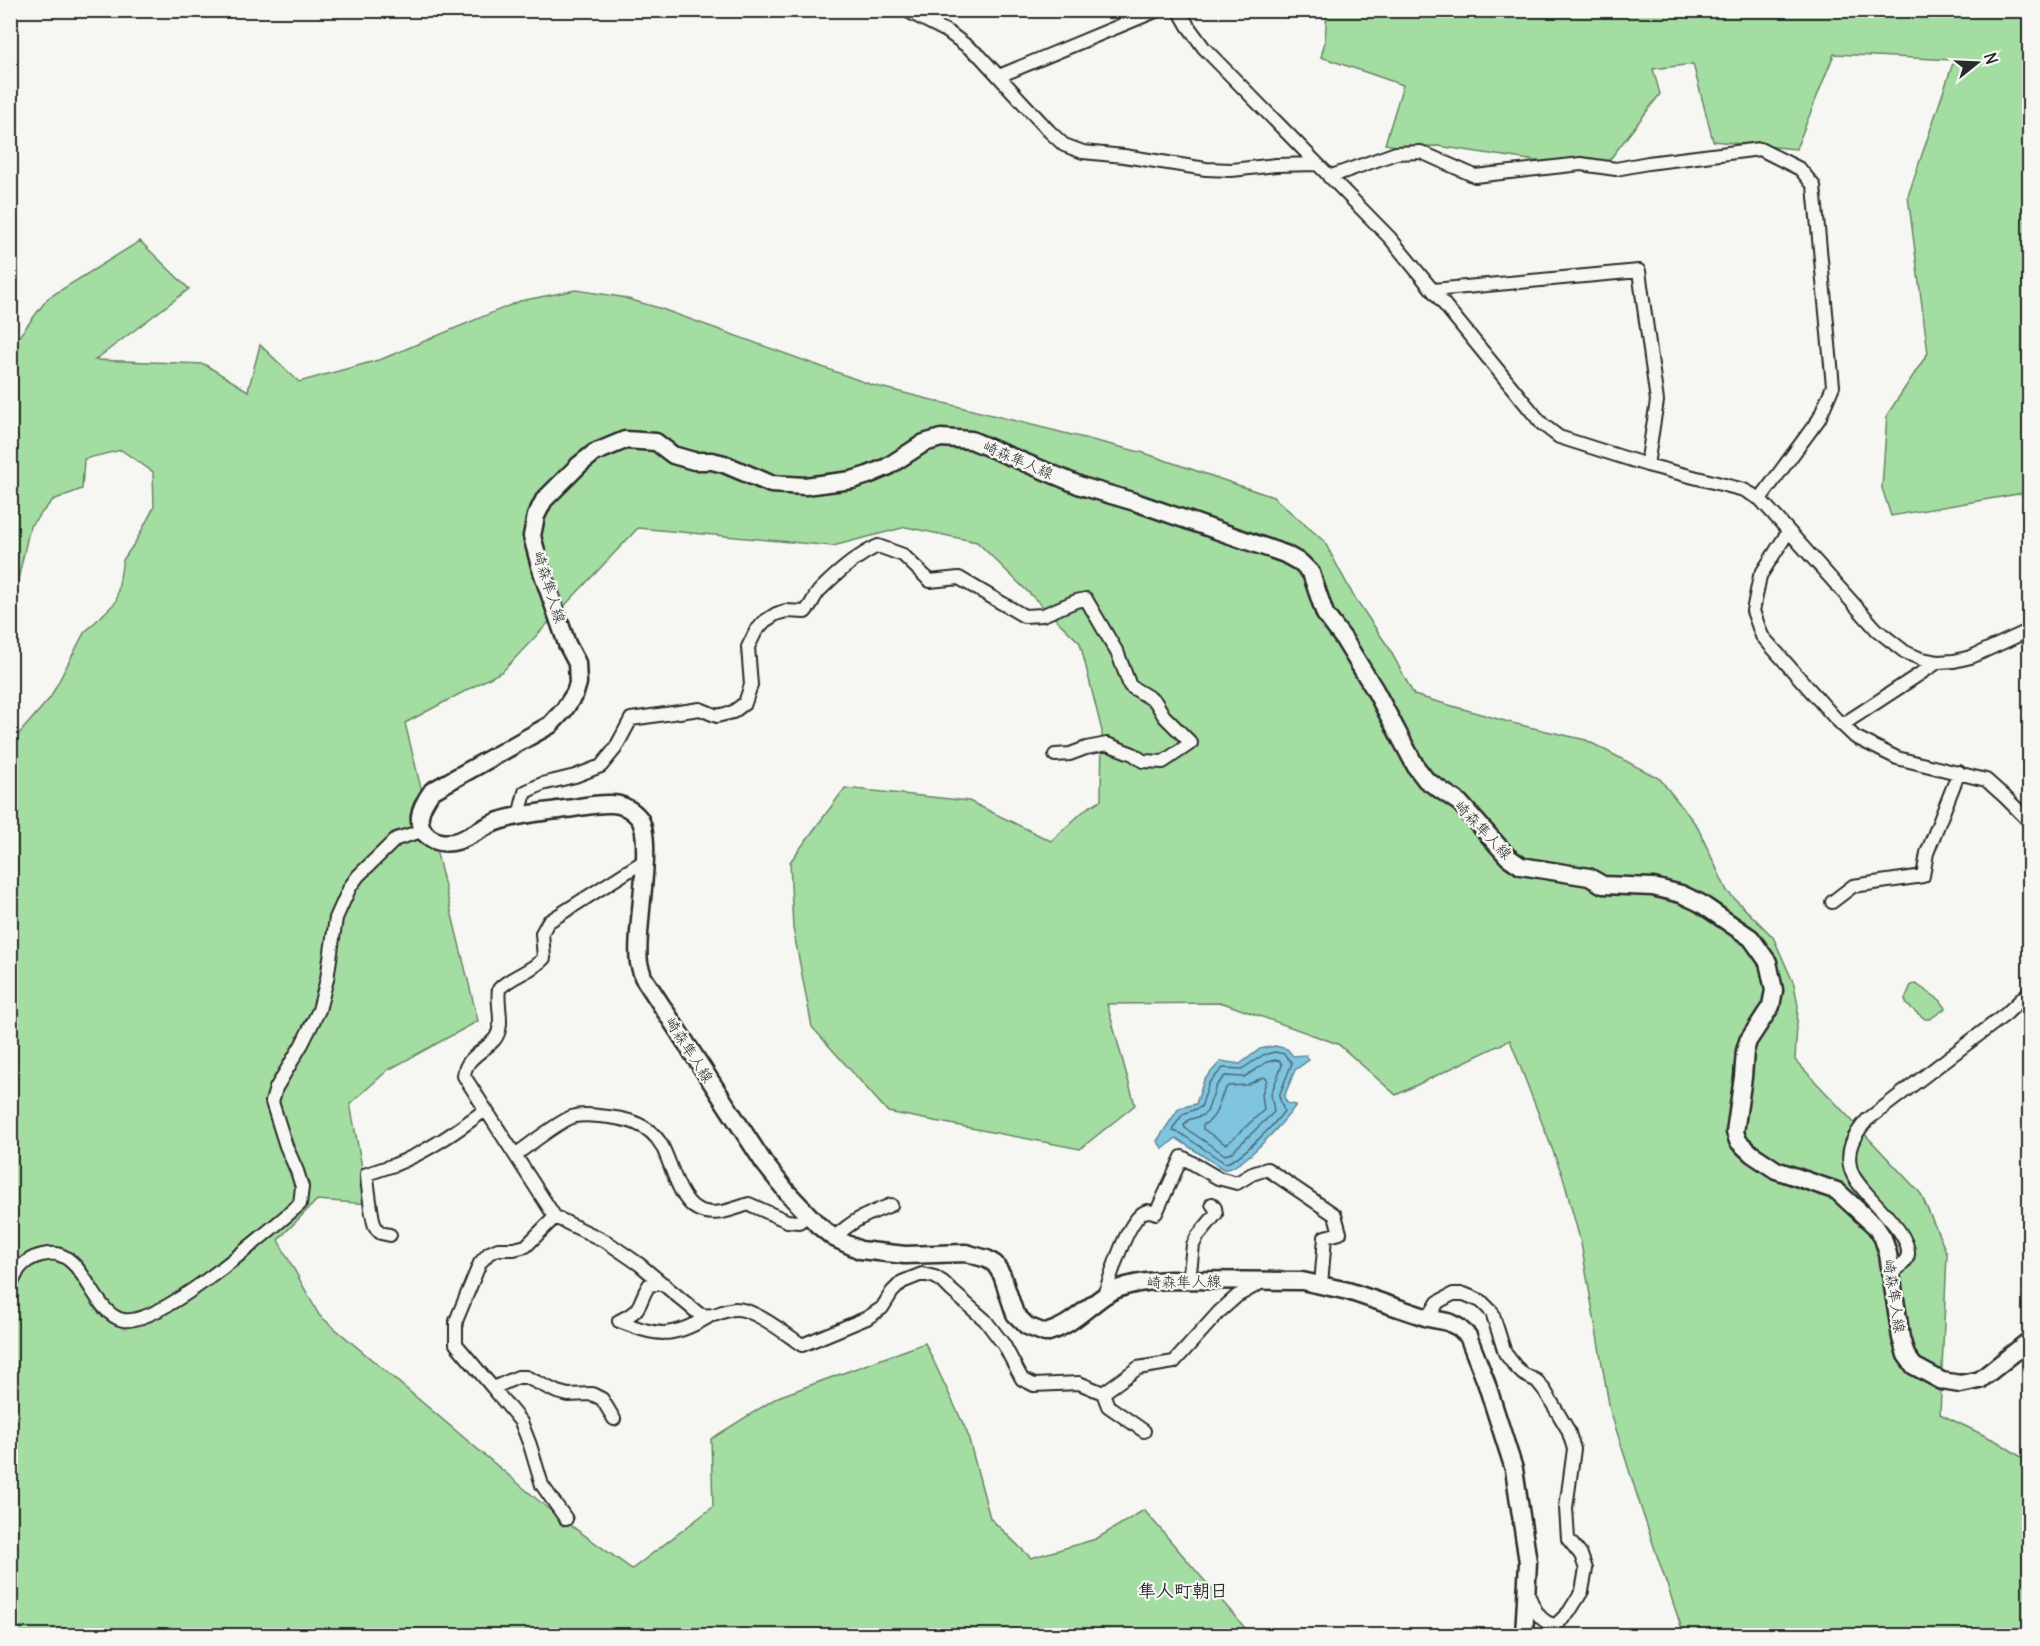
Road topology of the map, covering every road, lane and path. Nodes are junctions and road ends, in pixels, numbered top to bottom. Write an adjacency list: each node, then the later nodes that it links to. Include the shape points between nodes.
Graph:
1 (905, 10): 4 (street, via 948,32)
2 (1158, 10): 4 (street)
3 (1179, 10): 5 (street, via 1204,48)
4 (999, 76): 5 (street, via 1064,144 1083,152 1206,169)
5 (1317, 164): 6 (street)
6 (1329, 177): 7 (street, via 1390,238); 9 (street, via 1396,153 1420,152 1475,176 1581,164 1616,169 1760,150 1800,169 1814,186 1833,386 1819,419)
7 (1433, 290): 8 (street, via 1542,424 1558,437); 8 (street, via 1639,271 1657,400)
8 (1647, 465): 9 (street, via 1744,490)
9 (1760, 499): 10 (street)
10 (1788, 532): 12 (street, via 1877,630 1905,652); 13 (street, via 1760,576 1752,611 1755,622 1762,636)
11 (2030, 630): 12 (street, via 1971,657)
12 (1938, 662): 13 (street)
13 (1842, 725): 15 (street, via 1855,737 1897,758)
14 (1054, 755): 16 (street, via 1107,744 1143,760 1163,762 1191,743 1164,716 1155,700 1130,686 1118,654 1086,599 1043,615 1024,616 959,578 930,581 903,555 878,546 819,590 805,612 776,614 760,626 748,647 751,685 744,703 717,716 700,709 631,719 601,766 525,792)
15 (1959, 772): 17 (street, via 1986,780); 20 (street, via 1927,853 1923,876 1853,886)
16 (519, 816): 18 (main road, 崎森隼人線, via 498,821 454,842 432,840); 19 (main road, 崎森隼人線, via 591,806 623,806 636,813 644,826)
17 (2030, 822)
18 (422, 831): 30 (main road, 崎森隼人線, via 420,817 432,791 550,725 575,693 577,663 532,536 544,500 594,453 625,440 648,440 673,454 724,464 771,484 805,486 868,475 940,438 971,440 1081,486 1285,554 1301,563 1311,573 1325,614 1375,690 1416,767 1426,780 1460,803 1508,857 1521,866 1589,877 1603,885 1653,887 1681,894 1751,938 1768,962 1774,990 1771,1006 1745,1051 1734,1132 1752,1154 1776,1170 1827,1186 1846,1198 1883,1238); 34 (street, via 396,839 350,887 336,918 319,1010 276,1088 272,1102 300,1179 300,1204 247,1251 147,1316 122,1320 111,1314 73,1264 61,1255 29,1259)
19 (644, 861): 22 (street, via 548,922 542,933 544,958 499,989 500,1030 495,1040 468,1063 464,1076); 26 (main road, 崎森隼人線, via 639,944 643,976 764,1163)
20 (1832, 902)
21 (2030, 991): 30 (street, via 2006,1014 1867,1120 1852,1141 1851,1172 1905,1240 1905,1260)
22 (485, 1110): 23 (street); 28 (street, via 422,1151 367,1174 374,1224 381,1233)
23 (515, 1155): 26 (street, via 570,1117 583,1114 622,1118 649,1130 661,1144 683,1192 697,1209 712,1214 749,1204 787,1221 799,1222); 27 (street)
24 (1212, 1204): 31 (street, via 1216,1214 1191,1251)
25 (891, 1205): 29 (street, via 861,1216)
26 (810, 1214): 29 (main road, 崎森隼人線)
27 (555, 1217): 33 (street, via 607,1242); 40 (street, via 526,1246 489,1253 480,1263 456,1321 456,1344)
28 (390, 1235)
29 (834, 1238): 36 (main road, 崎森隼人線, via 860,1250 879,1253 966,1253 987,1259 1002,1275 1015,1314 1027,1326 1045,1333 1060,1328)
30 (1890, 1274): 39 (main road, 崎森隼人線, via 1906,1355 1914,1366 1942,1381 1980,1380)
31 (1189, 1281): 32 (main road, 崎森隼人線); 36 (main road, 崎森隼人線, via 1150,1281)
32 (1262, 1282): 35 (main road, 崎森隼人線, via 1302,1281); 41 (street, via 1219,1312 1174,1362 1138,1368)
33 (664, 1284): 37 (street, via 689,1307); 37 (street, via 649,1286 638,1309 619,1321 665,1334 682,1331)
34 (10, 1285)
35 (1321, 1285): 36 (street, via 1325,1237 1340,1233 1335,1215 1267,1169 1237,1183 1218,1178 1182,1157 1156,1213 1146,1211 1139,1215 1125,1237); 38 (main road, 崎森隼人線)
36 (1104, 1296)
37 (708, 1317): 41 (street, via 737,1309 764,1319 802,1345 867,1318 882,1308 902,1282 922,1274 935,1277 985,1320 1022,1379 1034,1385 1079,1383)
38 (1428, 1318): 45 (main road, 崎森隼人線, via 1458,1327 1468,1336 1480,1364 1515,1469 1528,1562); 45 (street, via 1438,1302 1453,1294 1481,1301 1492,1312 1505,1353 1523,1374 1545,1390 1568,1430 1574,1449 1566,1508 1568,1539 1586,1569 1582,1591 1557,1625 1547,1624 1537,1614)
39 (2030, 1340)
40 (493, 1388): 42 (street, via 526,1377 568,1395 592,1394 602,1399); 44 (street, via 521,1422 542,1485)
41 (1103, 1393): 43 (street, via 1108,1406)
42 (614, 1419)
43 (1144, 1431)
44 (566, 1519)
45 (1527, 1593): 46 (main road, 崎森隼人線)
46 (1524, 1635)

